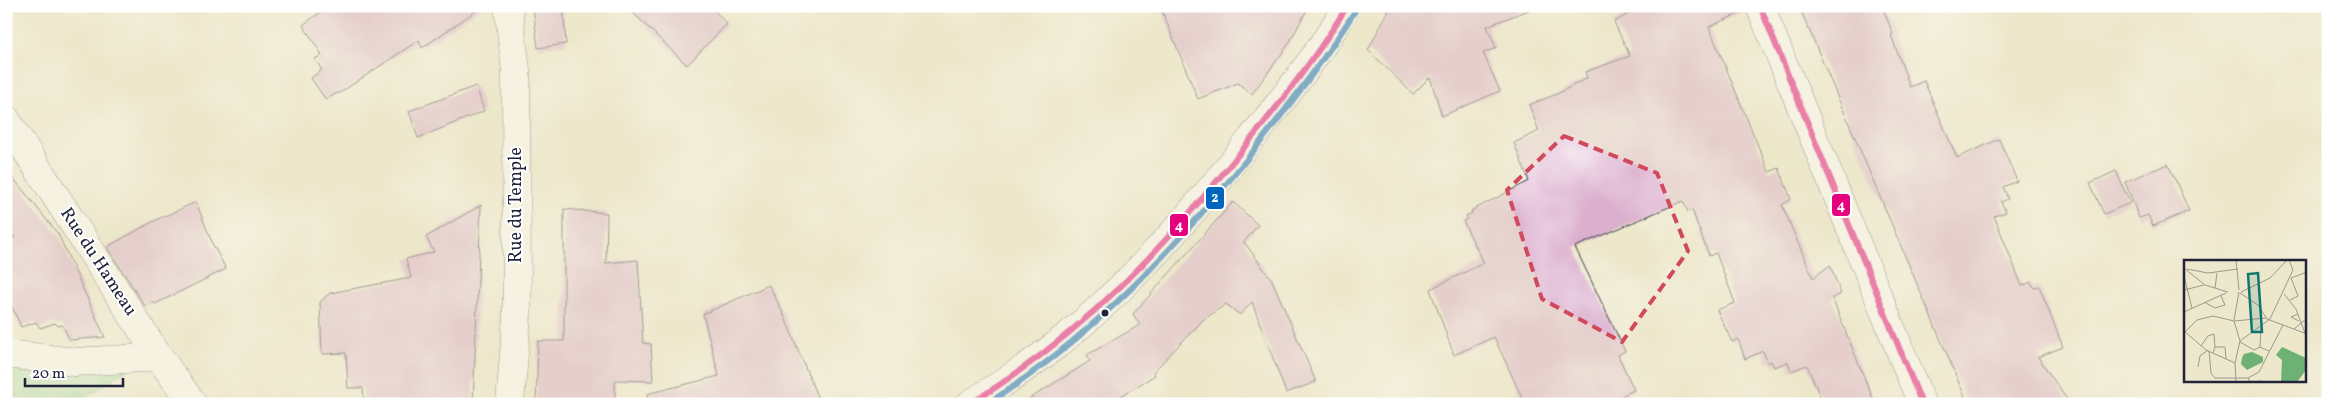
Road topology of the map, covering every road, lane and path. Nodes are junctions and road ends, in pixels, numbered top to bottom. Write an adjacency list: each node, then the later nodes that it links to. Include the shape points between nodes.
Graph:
1 (508, 6): 8 (street, Rue du Temple, via 516,70 517,315)
2 (1347, 6): 9 (street, via 1309,66 1184,222 1092,314 1054,346)
3 (1760, 6): 10 (street)
4 (6, 119): 6 (street, Rue du Hameau)
5 (6, 354): 6 (street, via 75,362)
6 (159, 357): 7 (street, Rue du Hameau)
7 (193, 404)
8 (510, 404)
9 (970, 404)
10 (1922, 404)

